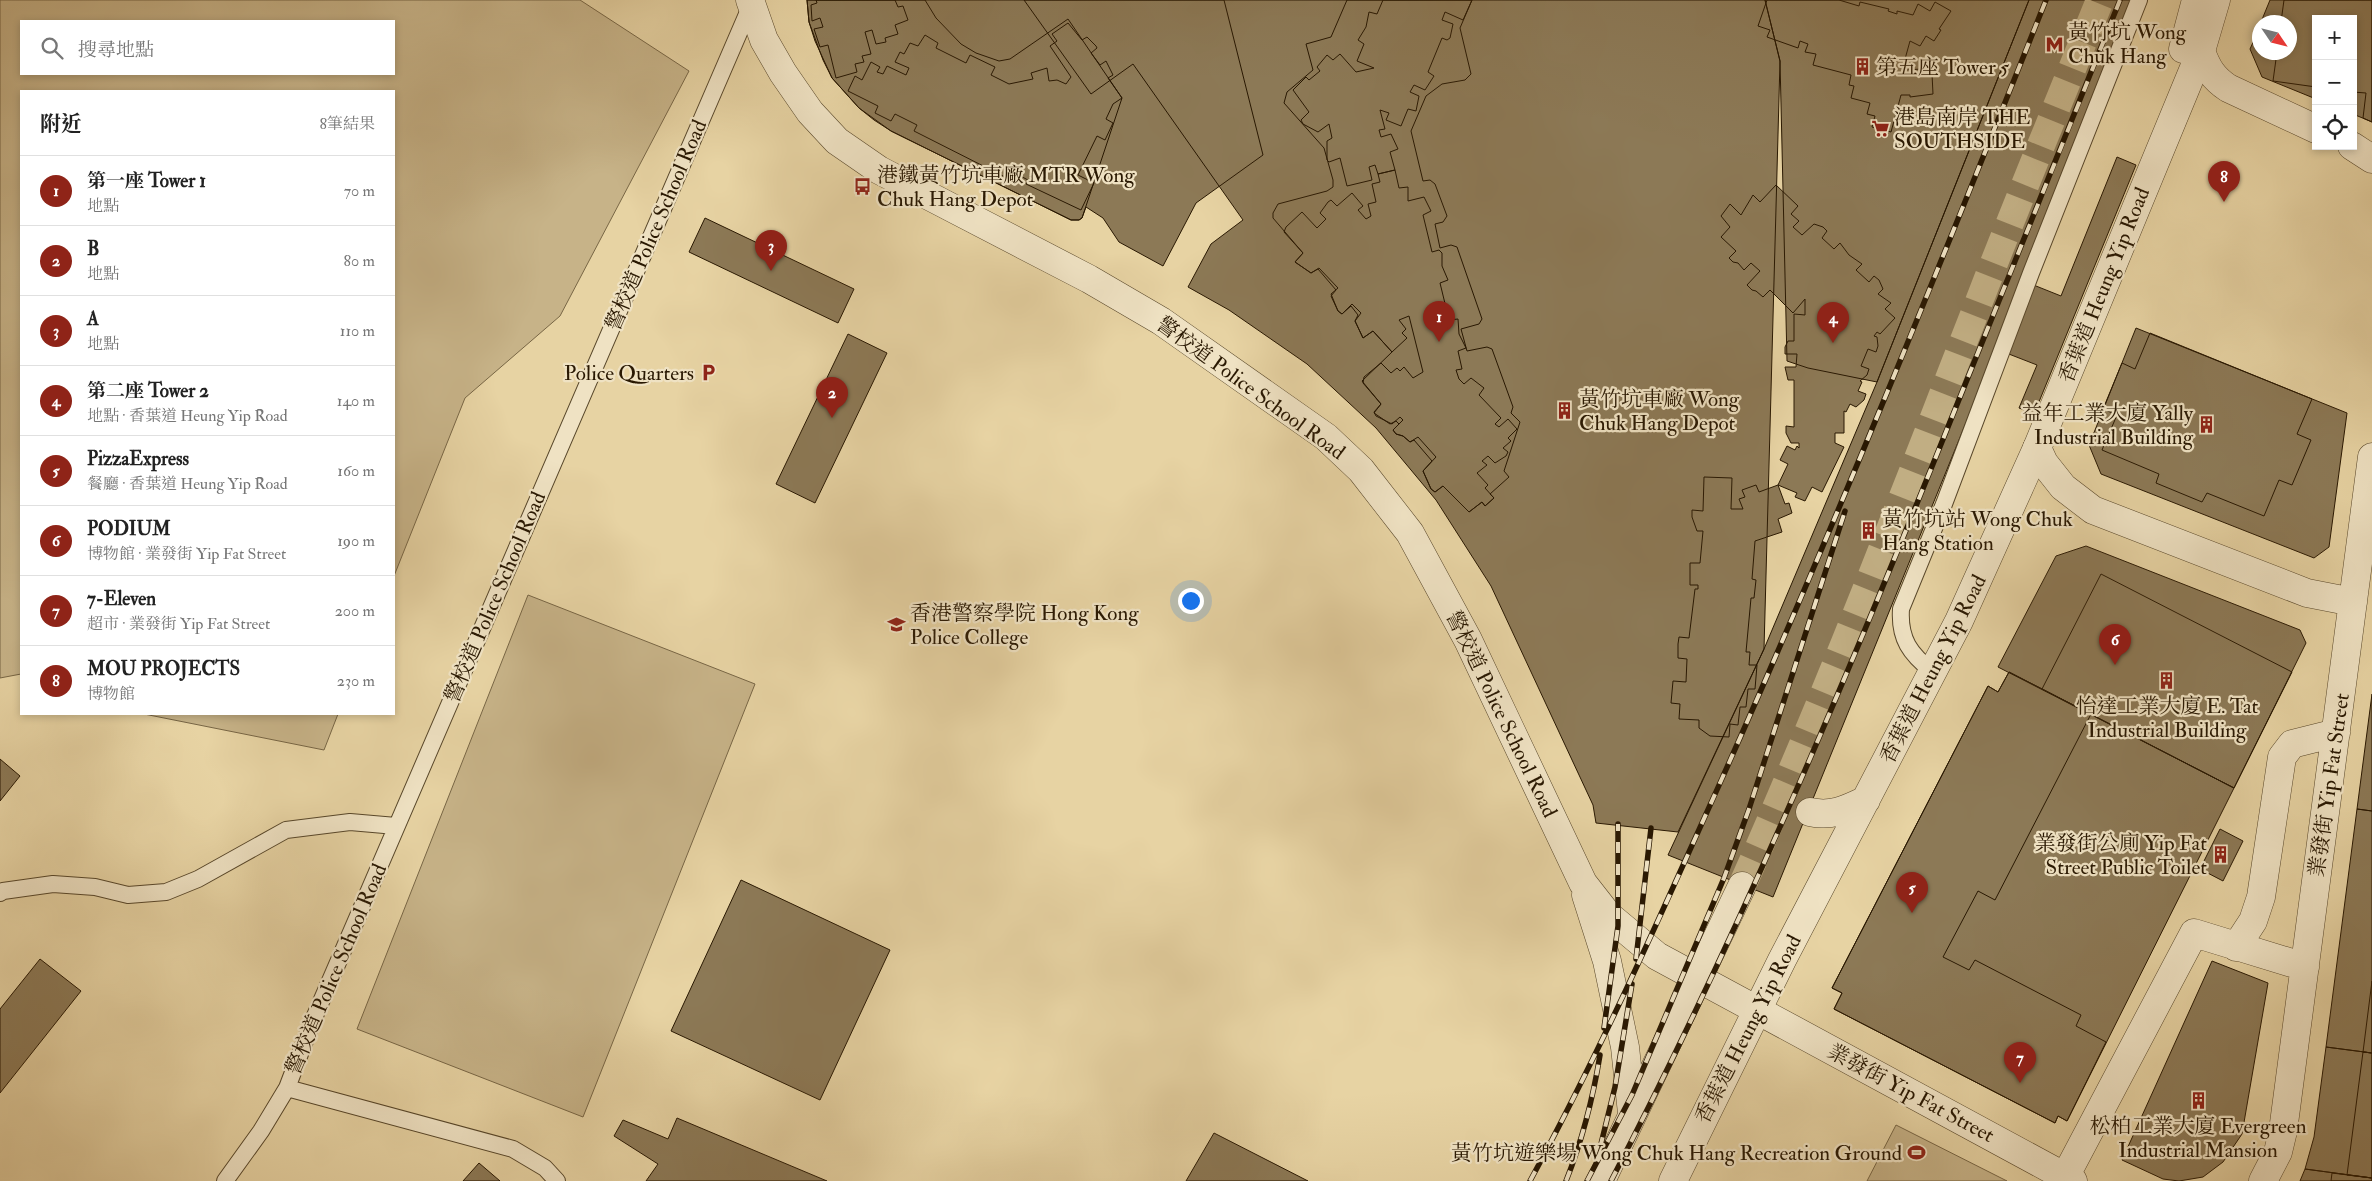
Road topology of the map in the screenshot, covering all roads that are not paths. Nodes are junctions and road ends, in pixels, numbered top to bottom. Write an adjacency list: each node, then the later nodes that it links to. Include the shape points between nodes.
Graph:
1 (2139, 0): 13 (lane, via 1901,609 1904,639 1918,660)
2 (2196, 0): 7 (street, 香葉道 Heung Yip Road)
3 (2216, 0): 5 (street, 香葉道 Heung Yip Road)
4 (750, 2): 17 (lane, 警校道 Police School Road); 18 (street, 警校道 Police School Road, via 764,40 783,73 810,112 837,141 878,170 1089,279 1161,321 1326,437 1361,470 1410,533 1468,640)
5 (2201, 51): 6 (street, via 2216,80); 7 (street, 香葉道 Heung Yip Road)
6 (2312, 127)
7 (2162, 143): 10 (street, 香葉道 Heung Yip Road)
8 (2357, 149): 9 (street)
9 (2372, 159)
10 (2037, 448): 12 (street, via 2063,487 2093,510 2307,593); 13 (street, 香葉道 Heung Yip Road)
11 (2372, 456): 12 (street, 業發街 Yip Fat Street)
12 (2353, 602): 14 (street, 業發街 Yip Fat Street)
13 (1933, 672): 15 (street, 香葉道 Heung Yip Road)
14 (2336, 733): 21 (street, via 2292,744 2282,757 2261,897 2253,920); 22 (street, 業發街 Yip Fat Street)
15 (1866, 800): 16 (street, via 1840,812 1821,815); 24 (street, 香葉道 Heung Yip Road)
16 (1810, 812)
17 (396, 826): 20 (lane, via 350,822 286,830 198,879 166,892 128,895 96,887 53,884); 25 (lane, 警校道 Police School Road)
18 (1583, 883): 23 (street, 警校道 Police School Road, via 1608,915 1636,940); 26 (street, via 1607,961 1625,1047)
19 (1742, 886): 23 (street)
20 (0, 893)
21 (2236, 947): 22 (street, 業發街 Yip Fat Street); 27 (street, 業發街 Yip Fat Street, via 2194,934)
22 (2305, 968): 32 (street, 業發街 Yip Fat Street, via 2283,1131 2278,1152)
23 (1698, 980): 24 (street, 警校道 Police School Road); 26 (street)
24 (1757, 1010): 27 (street, 業發街 Yip Fat Street); 31 (street, 香葉道 Heung Yip Road)
25 (287, 1088): 28 (lane, 警校道 Police School Road); 29 (lane, via 513,1149 545,1168)
26 (1632, 1113): 30 (street)
27 (2069, 1179)
28 (225, 1181)
29 (556, 1181)
30 (1601, 1181)
31 (1673, 1181)
32 (2263, 1181)

